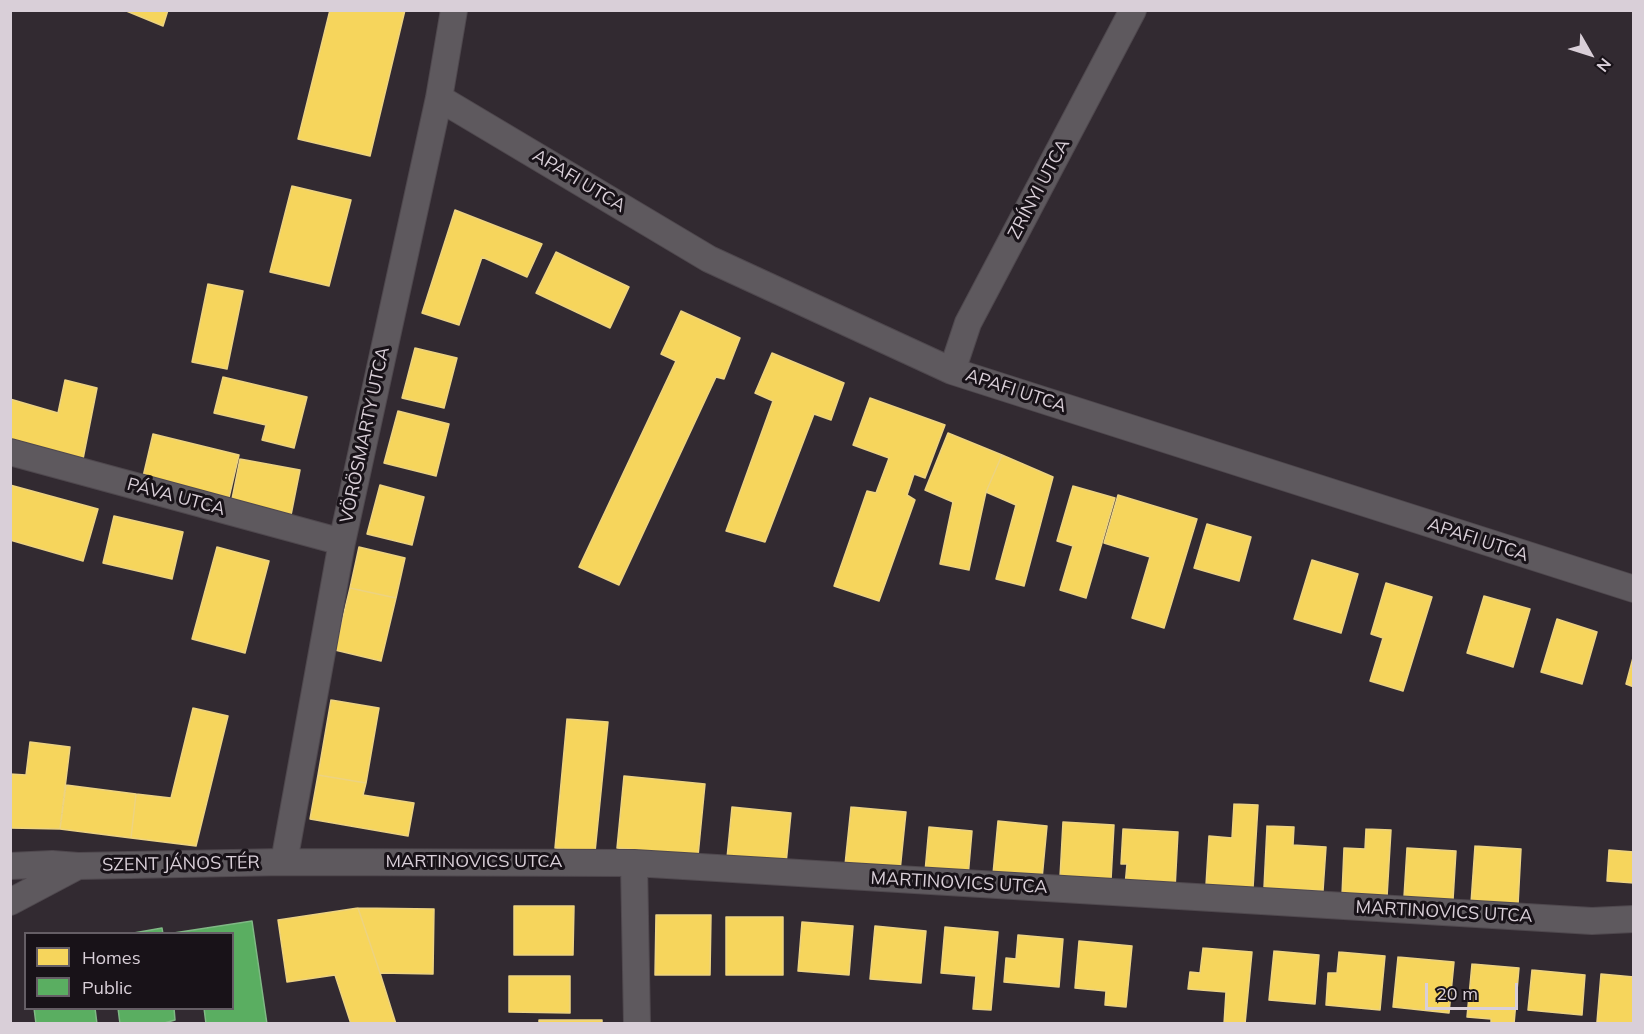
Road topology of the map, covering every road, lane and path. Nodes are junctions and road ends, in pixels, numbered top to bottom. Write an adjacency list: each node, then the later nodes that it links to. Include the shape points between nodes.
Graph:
1 (454, 10): 3 (street, VÖRÖSMARTY UTCA)
2 (1133, 10): 4 (street, ZRÍNYI UTCA, via 968,323)
3 (439, 98): 4 (street, APAFI UTCA, via 709,259); 6 (street, VÖRÖSMARTY UTCA)
4 (952, 371): 7 (street, APAFI UTCA)
5 (10, 452): 6 (street, PÁVA UTCA)
6 (342, 542): 8 (street, VÖRÖSMARTY UTCA)
7 (1634, 589)
8 (284, 862): 9 (street, MARTINOVICS UTCA); 11 (street, SZENT JÁNOS TÉR)
9 (634, 863): 13 (street, MARTINOVICS UTCA, via 1592,921); 14 (street)
10 (10, 866): 11 (street, SZENT JÁNOS TÉR)
11 (78, 866): 12 (street)
12 (10, 902)
13 (1634, 919)
14 (637, 1023)

